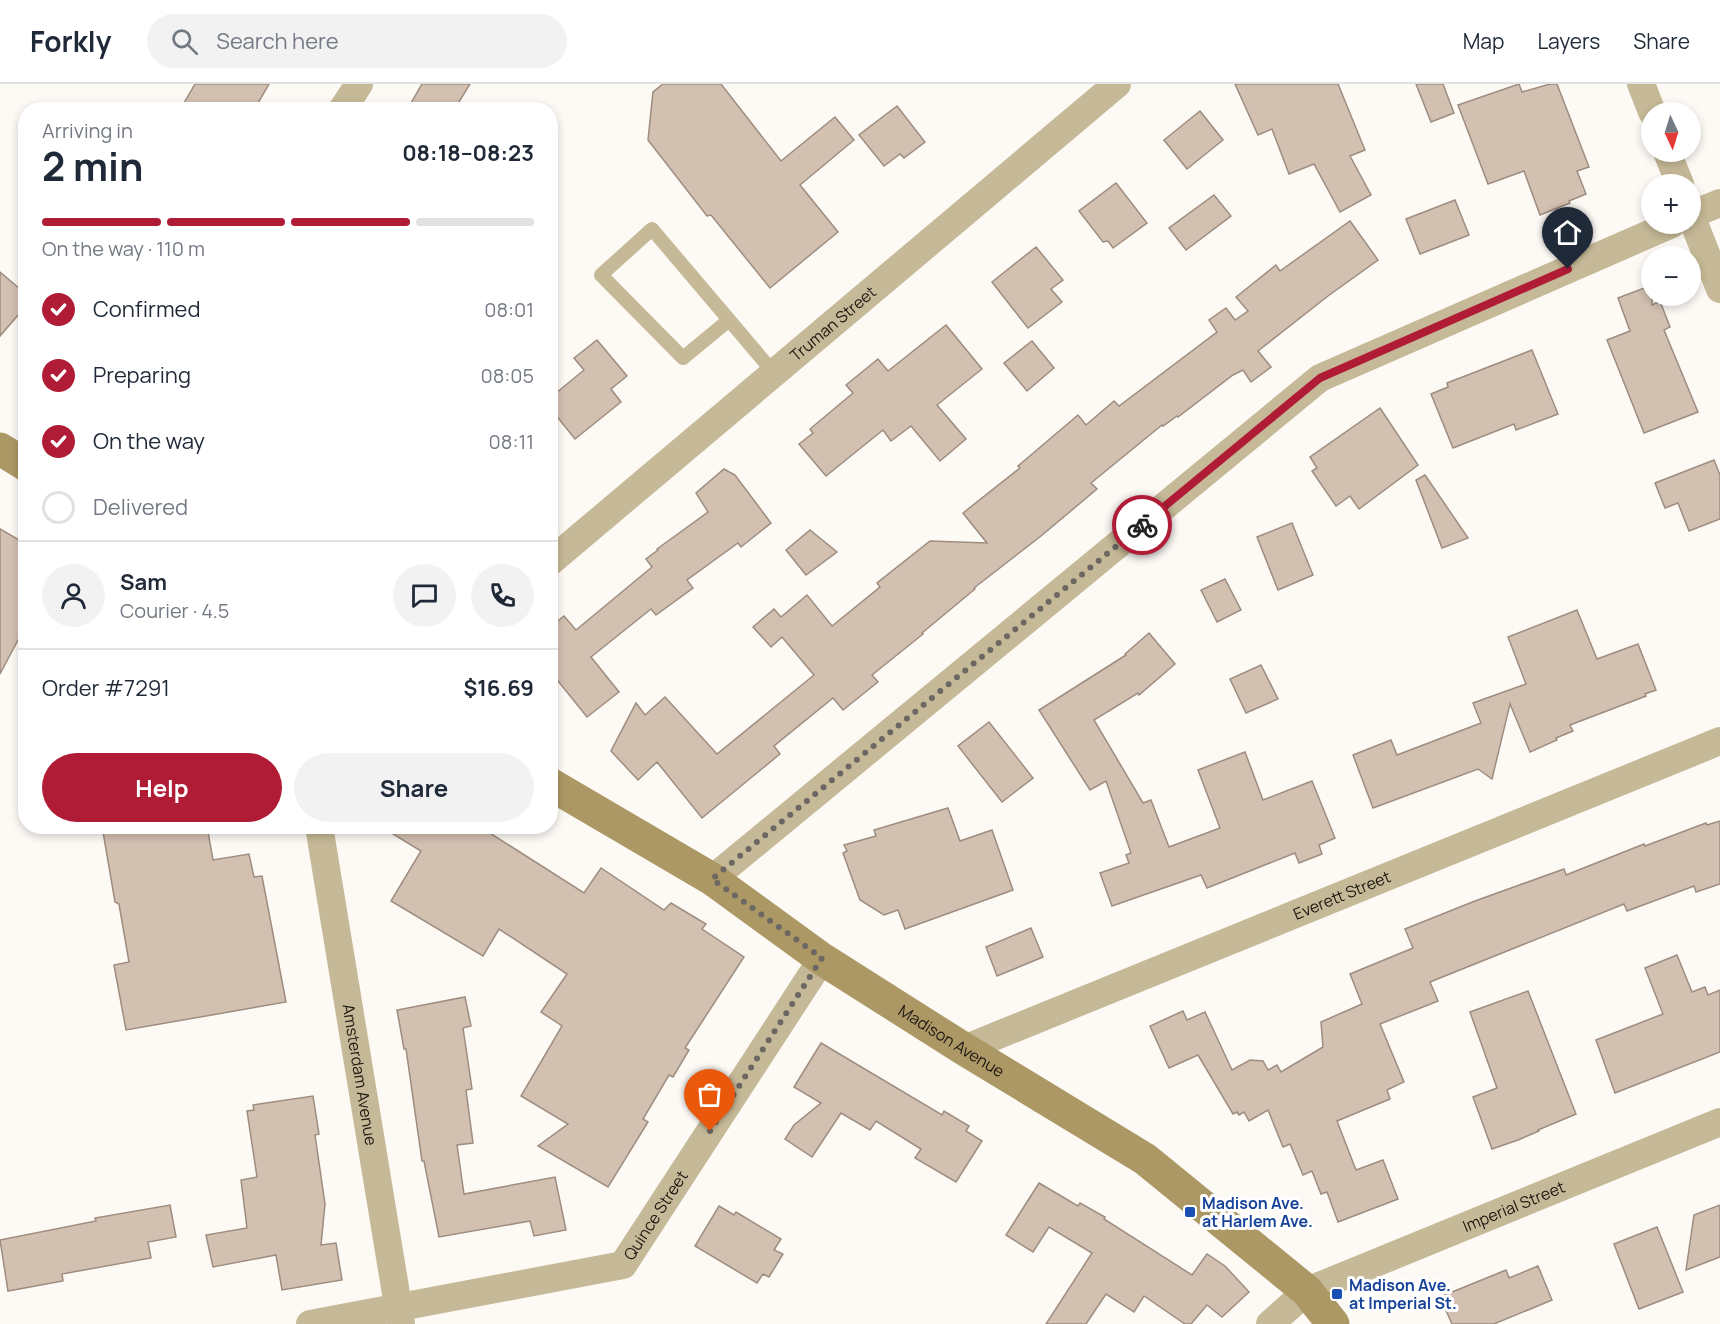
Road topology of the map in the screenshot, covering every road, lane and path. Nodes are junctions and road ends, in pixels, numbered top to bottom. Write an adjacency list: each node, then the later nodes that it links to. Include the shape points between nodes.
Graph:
1 (359, 84): 4 (street)
2 (1116, 84): 12 (street, Truman Street)
3 (1641, 84): 5 (street)
4 (347, 102)
5 (1648, 102)
6 (1720, 203): 7 (street)
7 (1701, 211)
8 (1647, 234): 19 (street, via 1320,378)
9 (1694, 234): 10 (street)
10 (1720, 289)
11 (729, 321): 11 (lane, via 652,229 602,275 683,358); 12 (lane)
12 (774, 373): 15 (street, Truman Street)
13 (0, 450): 14 (main road)
14 (18, 460)
15 (558, 555)
16 (1720, 741): 21 (street, Everett Street)
17 (558, 789): 19 (main road, Madison Avenue)
18 (320, 834): 24 (street, Amsterdam Avenue)
19 (712, 879): 20 (main road, Madison Avenue)
20 (822, 958): 21 (main road, Madison Avenue); 24 (street, Quince Street, via 623,1265)
21 (964, 1049): 23 (main road, Madison Avenue, via 1145,1159)
22 (1720, 1122): 23 (street, Imperial Street)
23 (1307, 1291): 26 (street, Imperial Street); 27 (main road, Madison Avenue)
24 (401, 1316): 25 (street, Quince Street)
25 (310, 1324)
26 (1270, 1324)
27 (1333, 1324)

